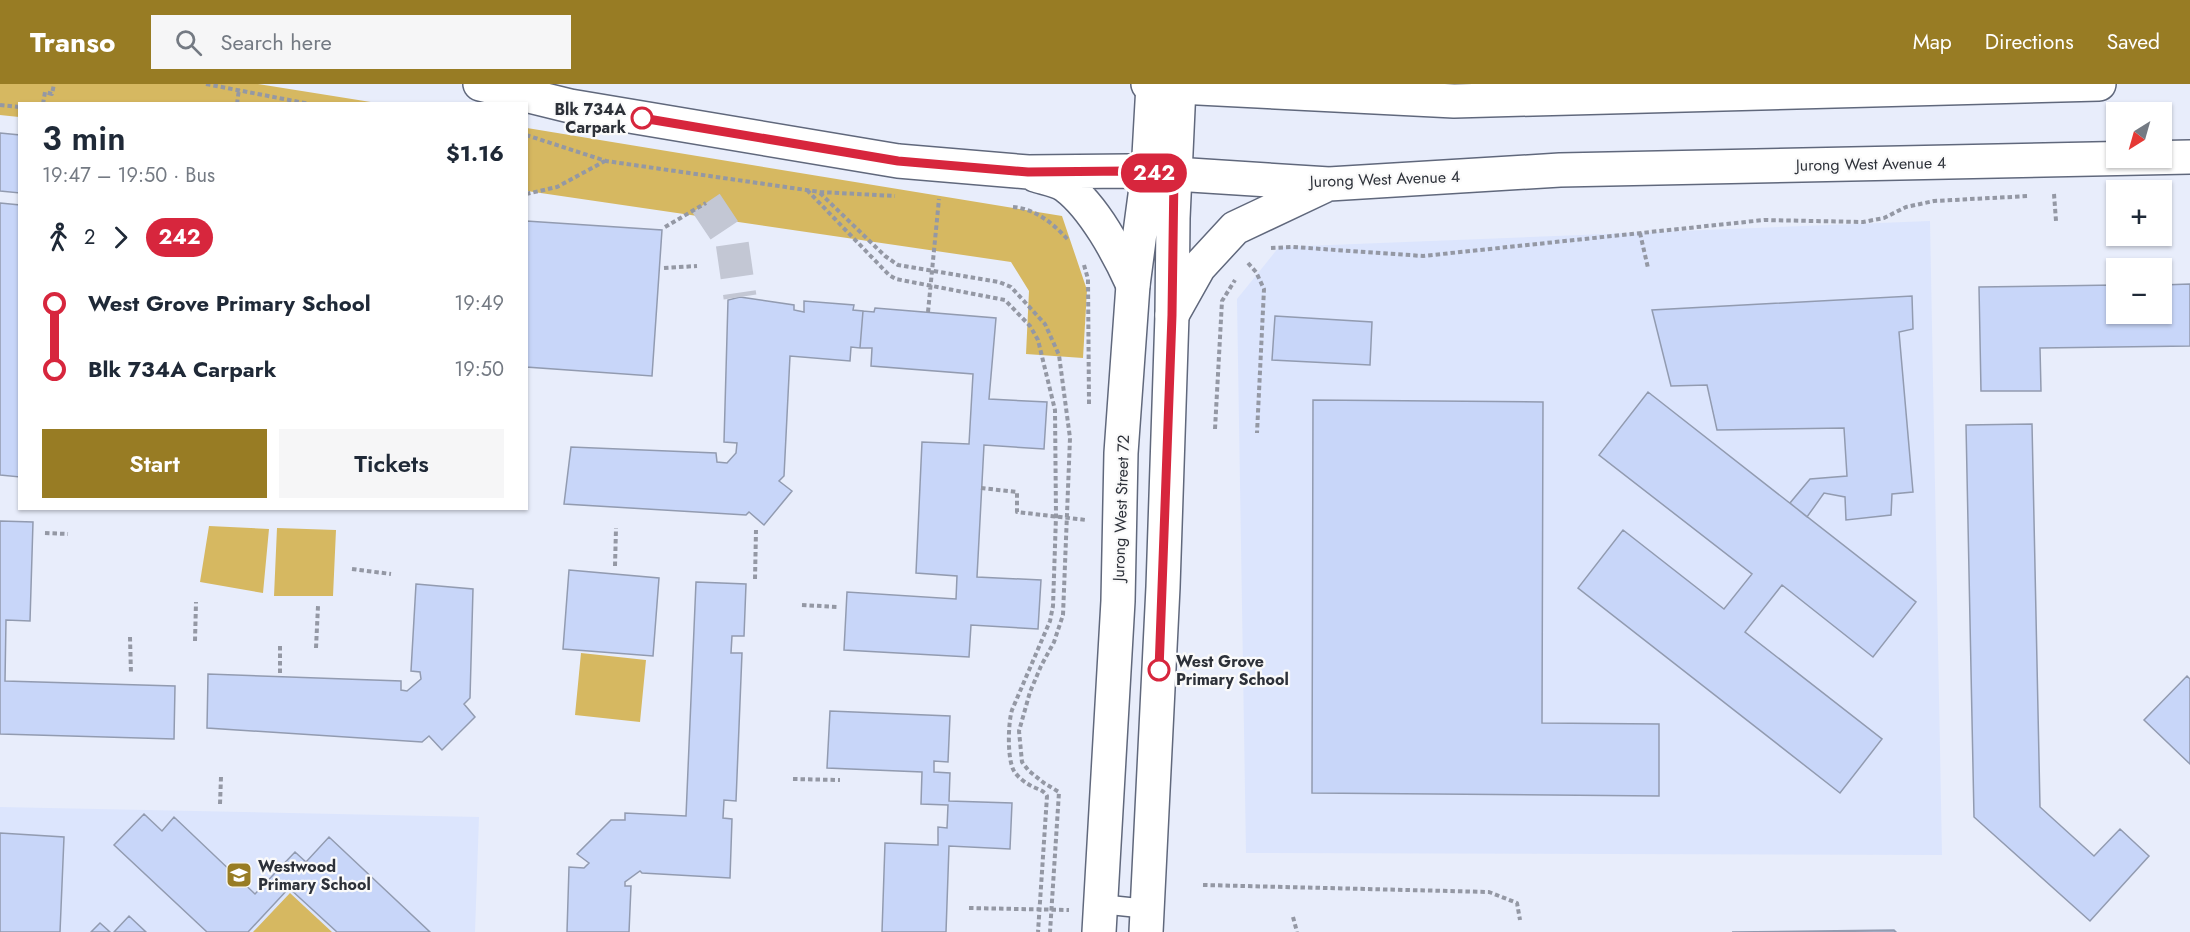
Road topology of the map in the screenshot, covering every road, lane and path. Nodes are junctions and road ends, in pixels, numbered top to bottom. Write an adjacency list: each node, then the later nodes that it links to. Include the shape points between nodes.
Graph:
1 (54, 84): 7 (path, via 52,93 45,92)
2 (206, 84): 6 (path)
3 (480, 84): 15 (main road, Jurong West Avenue 4, via 570,106 898,161)
4 (2099, 84): 5 (main road, via 1454,101)
5 (1160, 85): 16 (main road, Jurong West Street 72)
6 (239, 89): 8 (path); 9 (path)
7 (43, 102)
8 (237, 102)
9 (301, 102)
10 (0, 105): 11 (path)
11 (18, 107)
12 (528, 136): 14 (path)
13 (2190, 157): 17 (main road, Jurong West Avenue 4, via 1560,170)
14 (606, 161): 18 (path); 20 (path, via 557,187)
15 (1028, 172): 16 (main road, Jurong West Avenue 4); 41 (main road, via 1065,185 1086,207 1118,251)
16 (1161, 174): 17 (main road, Jurong West Avenue 4); 41 (main road, Jurong West Street 72); 44 (main road, Jurong West Street 72)
17 (1329, 184): 44 (main road, via 1234,228 1199,267)
18 (807, 190): 19 (path); 42 (path, via 889,275)
19 (820, 192): 25 (path); 40 (path, via 885,256 898,265)
20 (528, 194)
21 (2054, 194): 22 (path); 23 (path); 29 (path)
22 (2065, 194)
23 (2043, 195)
24 (2032, 196): 31 (path, via 1934,201 1863,222 1764,220)
25 (903, 197)
26 (950, 200): 40 (path, via 939,199 937,205)
27 (706, 203): 30 (path)
28 (1004, 206): 32 (path, via 1025,208 1054,225)
29 (2056, 221)
30 (666, 228)
31 (1640, 233): 33 (path, via 1424,256 1293,247); 39 (path)
32 (1075, 249)
33 (1265, 249)
34 (1256, 256): 36 (path)
35 (1083, 261): 45 (path, via 1088,279)
36 (1247, 263): 46 (path, via 1222,301); 47 (path, via 1264,289)
37 (697, 266): 38 (path)
38 (664, 267)
39 (1648, 268)
40 (933, 272): 42 (path); 50 (path, via 1011,287 1045,324 1059,355 1070,438)
41 (1133, 285): 78 (main road, Jurong West Street 72, via 1121,453 1118,601)
42 (931, 286): 43 (path); 49 (path, via 1005,300 1038,340 1054,411)
43 (928, 312)
44 (1172, 315): 81 (main road, Jurong West Street 72)
45 (1089, 406)
46 (1215, 429)
47 (1257, 433)
48 (981, 488): 49 (path, via 1017,492 1017,512)
49 (1056, 516): 50 (path); 76 (path, via 1050,621 1009,724 1015,773 1047,796)
50 (1068, 518): 51 (path); 77 (path, via 1063,615 1030,692 1019,731 1022,762 1059,792)
51 (1090, 521)
52 (616, 528): 56 (path)
53 (756, 530): 59 (path)
54 (45, 533): 55 (path)
55 (68, 534)
56 (615, 566)
57 (352, 570): 58 (path)
58 (391, 574)
59 (755, 579)
60 (196, 602): 65 (path)
61 (802, 605): 63 (path)
62 (318, 606): 67 (path)
63 (838, 607)
64 (130, 637): 69 (path)
65 (195, 641)
66 (280, 646): 68 (path)
67 (316, 648)
68 (280, 673)
69 (131, 674)
70 (222, 777): 73 (path)
71 (794, 779): 72 (path)
72 (840, 780)
73 (220, 804)
74 (1203, 885): 80 (path, via 1489,892 1517,903)
75 (969, 908): 76 (path)
76 (1038, 909): 77 (path); 82 (path)
77 (1051, 910): 78 (path); 83 (path)
78 (1090, 915): 81 (lane)
79 (1293, 917): 84 (path)
80 (1520, 920)
81 (1147, 921)
82 (1038, 932)
83 (1050, 932)
84 (1296, 932)

